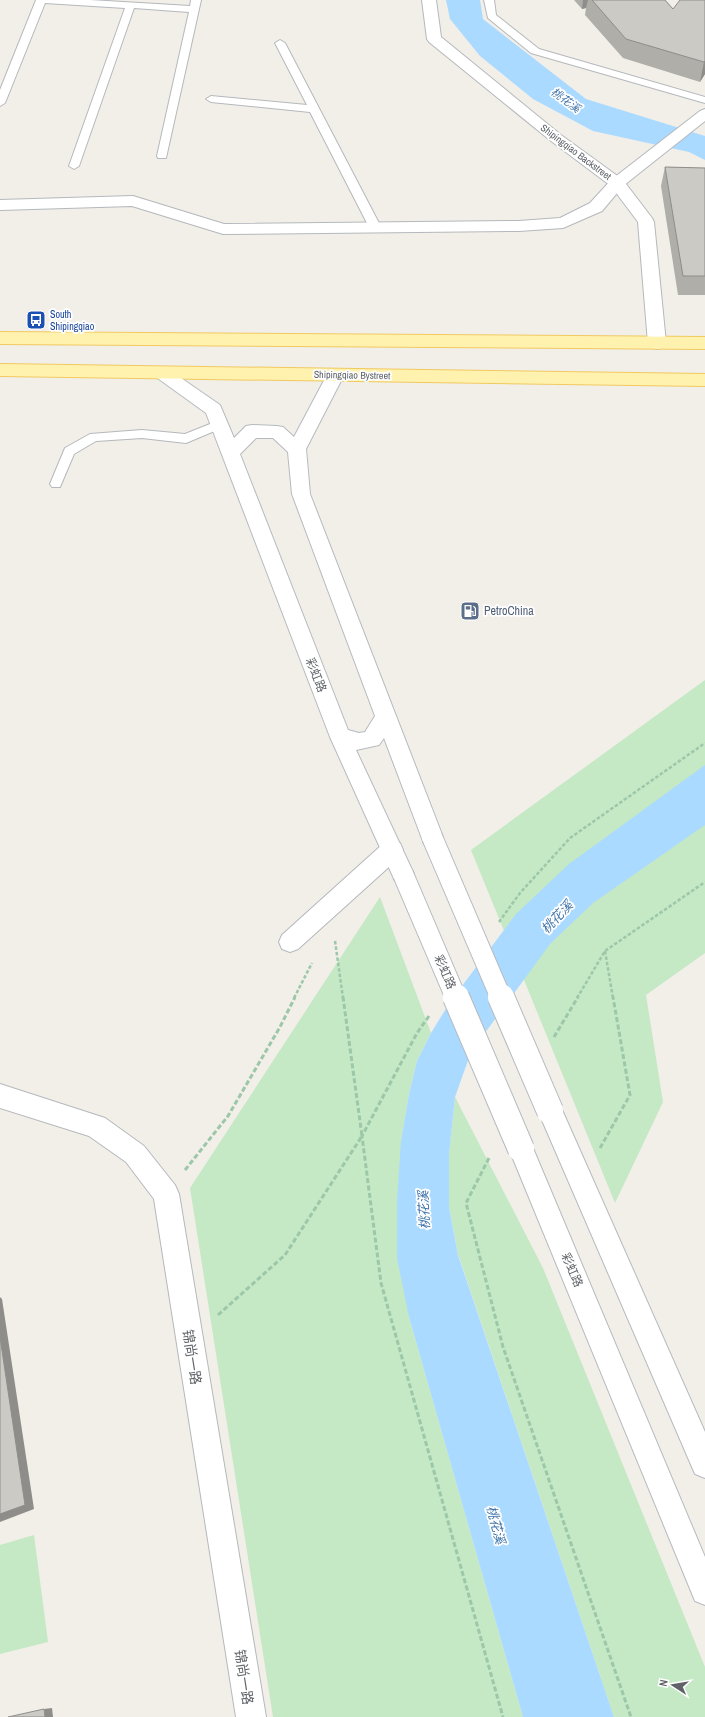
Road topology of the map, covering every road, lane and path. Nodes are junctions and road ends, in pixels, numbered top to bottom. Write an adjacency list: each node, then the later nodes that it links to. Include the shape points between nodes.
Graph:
1 (41, 0): 4 (lane); 10 (lane)
2 (429, 0): 15 (main road, Shipingqiao Backstreet, via 434,39 556,138)
3 (489, 0): 9 (lane, via 491,16 535,51)
4 (95, 2): 6 (lane)
5 (195, 5): 6 (lane); 13 (lane)
6 (130, 6): 14 (lane)
7 (280, 43): 11 (lane)
8 (211, 99): 11 (lane)
9 (705, 100)
10 (0, 102)
11 (314, 109): 17 (lane)
12 (704, 115): 15 (main road)
13 (162, 156)
14 (74, 166)
15 (621, 180): 17 (main road, via 596,207 563,223 519,226); 19 (main road, Shipingqiao Backstreet, via 646,222)
16 (0, 205): 17 (main road, via 133,201 223,229)
17 (375, 227)
18 (0, 338): 19 (main road)
19 (657, 343): 20 (main road)
20 (705, 343)
21 (0, 370): 22 (main road, Shipingqiao Bystreet)
22 (162, 373): 23 (main road, Shipingqiao Bystreet); 25 (main road, 彩虹路, via 214,409)
23 (335, 375): 24 (main road, Shipingqiao Bystreet); 26 (main road)
24 (705, 380)
25 (220, 424): 27 (main road, 彩虹路); 28 (lane, via 186,439 142,434 94,437 69,452)
26 (297, 450): 27 (main road, via 277,432 252,431); 29 (main road, via 301,494)
27 (230, 452): 30 (main road, 彩虹路)
28 (56, 484)
29 (386, 716): 30 (main road, via 372,739 359,742); 41 (main road, bridge, via 432,837)
30 (340, 737): 32 (main road, 彩虹路)
31 (705, 743): 34 (path, via 570,838 520,893)
32 (392, 850): 33 (main road); 45 (main road, 彩虹路, bridge, via 522,1149)
33 (330, 906): 35 (main road); 40 (path)
34 (496, 925)
35 (290, 942)
36 (605, 952): 41 (path, via 630,1095)
37 (314, 959): 42 (path, via 280,1027 228,1116)
38 (431, 1014): 40 (path, via 417,1033)
39 (0, 1096): 42 (main road, 锦尚一路, via 96,1126 135,1154)
40 (362, 1136): 43 (path, via 285,1255); 47 (path, via 381,1283)
41 (581, 1181): 44 (main road)
42 (166, 1194): 43 (main road, 锦尚一路)
43 (189, 1342): 46 (main road, 锦尚一路)
44 (705, 1464)
45 (705, 1591)
46 (251, 1717)
47 (503, 1717)

